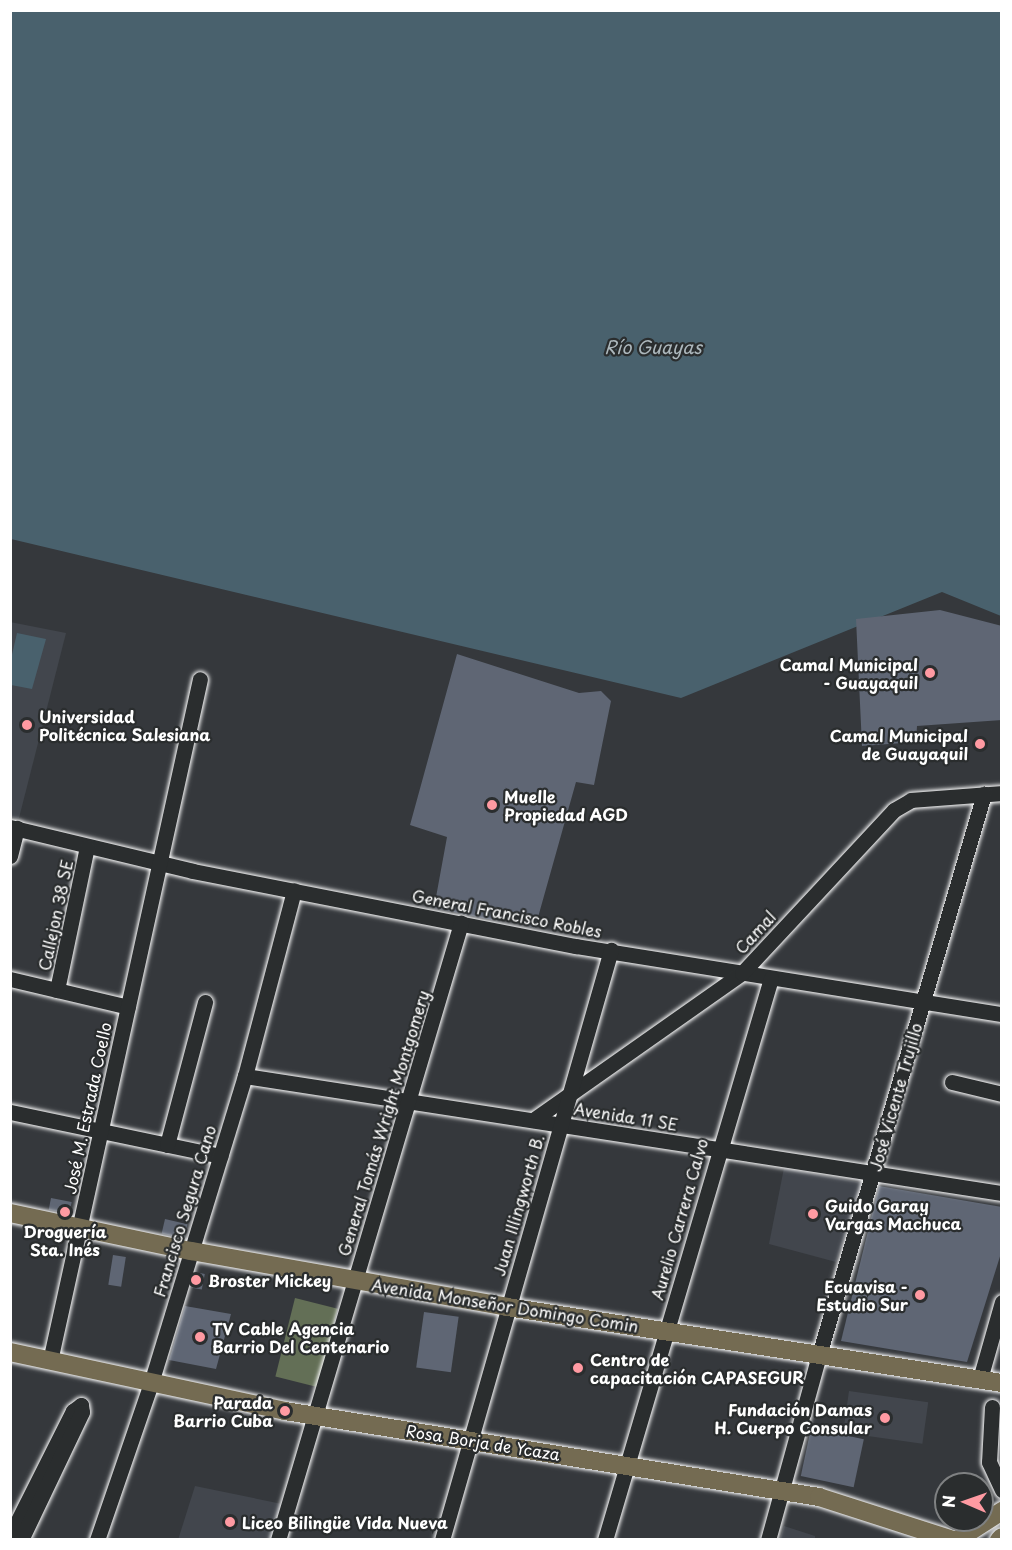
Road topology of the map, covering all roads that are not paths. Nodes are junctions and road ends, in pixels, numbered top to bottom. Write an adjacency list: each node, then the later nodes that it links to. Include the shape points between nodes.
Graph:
1 (200, 679): 7 (street, José M. Estrada Coello)
2 (1002, 793): 3 (street, Camal)
3 (984, 794): 11 (street, Camal, via 911,800 894,810); 16 (street, José Vicente Trujillo)
4 (14, 828): 5 (street, General Francisco Robles); 6 (street)
5 (87, 847): 7 (street, General Francisco Robles); 14 (street, Callejon 38 SE)
6 (10, 856)
7 (162, 864): 8 (street, General Francisco Robles); 17 (street, José M. Estrada Coello)
8 (294, 890): 9 (street, General Francisco Robles); 19 (street, Francisco Segura Cano)
9 (461, 923): 10 (street, General Francisco Robles); 23 (street, General Tomás Wright Montgomery)
10 (611, 950): 11 (street, General Francisco Robles); 22 (street, Juan Illingworth B.)
11 (742, 973): 12 (street, General Francisco Robles); 22 (street, Camal)
12 (771, 978): 16 (street, General Francisco Robles); 29 (street, Aurelio Carrera Calvo)
13 (10, 979): 14 (street)
14 (57, 990): 17 (street)
15 (205, 1002): 28 (street)
16 (922, 1003): 18 (street, General Francisco Robles); 31 (street, José Vicente Trujillo)
17 (128, 1007): 27 (street, José M. Estrada Coello)
18 (1002, 1014)
19 (245, 1076): 23 (street, Avenida 11 SE); 30 (street, Francisco Segura Cano)
20 (952, 1082): 21 (street)
21 (1002, 1094)
22 (570, 1095): 25 (street, Camal); 26 (street, Juan Illingworth B.)
23 (408, 1101): 25 (street, Avenida 11 SE); 36 (street, General Tomás Wright Montgomery)
24 (10, 1112): 27 (street)
25 (533, 1120): 26 (street, Avenida 11 SE)
26 (560, 1124): 29 (street, Avenida 11 SE); 38 (street, Juan Illingworth B.)
27 (101, 1131): 28 (street); 34 (street, José M. Estrada Coello)
28 (167, 1145): 30 (street)
29 (718, 1149): 31 (street, Avenida 11 SE); 39 (street, Aurelio Carrera Calvo)
30 (220, 1156): 35 (street, Francisco Segura Cano)
31 (874, 1173): 32 (street, Avenida 11 SE); 41 (street, José Vicente Trujillo)
32 (1002, 1192)
33 (10, 1213): 34 (main road, Avenida Monseñor Domingo Comin)
34 (80, 1227): 35 (main road, Avenida Monseñor Domingo Comin); 42 (street, José M. Estrada Coello)
35 (191, 1251): 36 (main road, Avenida Monseñor Domingo Comin); 44 (street, Francisco Segura Cano)
36 (355, 1280): 38 (main road, Avenida Monseñor Domingo Comin); 47 (street, General Tomás Wright Montgomery)
37 (1002, 1302): 43 (street)
38 (507, 1307): 39 (main road, Avenida Monseñor Domingo Comin); 48 (street, Juan Illingworth B.)
39 (665, 1331): 41 (main road, Avenida Monseñor Domingo Comin); 49 (street, Aurelio Carrera Calvo)
40 (10, 1352): 42 (main road, Rosa Borja de Ycaza)
41 (819, 1355): 43 (main road, Avenida Monseñor Domingo Comin); 51 (street, José Vicente Trujillo)
42 (50, 1360): 44 (main road, Rosa Borja de Ycaza)
43 (980, 1379): 45 (main road, Avenida Monseñor Domingo Comin)
44 (151, 1383): 47 (main road, Rosa Borja de Ycaza); 55 (street, Francisco Segura Cano)
45 (1002, 1383)
46 (992, 1407): 50 (street, via 989,1462)
47 (315, 1415): 48 (main road, Rosa Borja de Ycaza); 56 (street, General Tomás Wright Montgomery)
48 (471, 1440): 49 (main road, Rosa Borja de Ycaza); 57 (street, Juan Illingworth B.)
49 (626, 1466): 51 (main road, Rosa Borja de Ycaza); 58 (street, Aurelio Carrera Calvo)
50 (1002, 1490)
51 (780, 1492): 59 (street, José Vicente Trujillo); 60 (main road, Rosa Borja de Ycaza, via 855,1507)
52 (1002, 1511): 60 (main road)
53 (10, 1537): 54 (street); 54 (street, via 73,1411 81,1405 82,1412)
54 (20, 1539)
55 (97, 1539)
56 (278, 1539)
57 (442, 1539)
58 (605, 1539)
59 (768, 1539)
60 (955, 1539)

